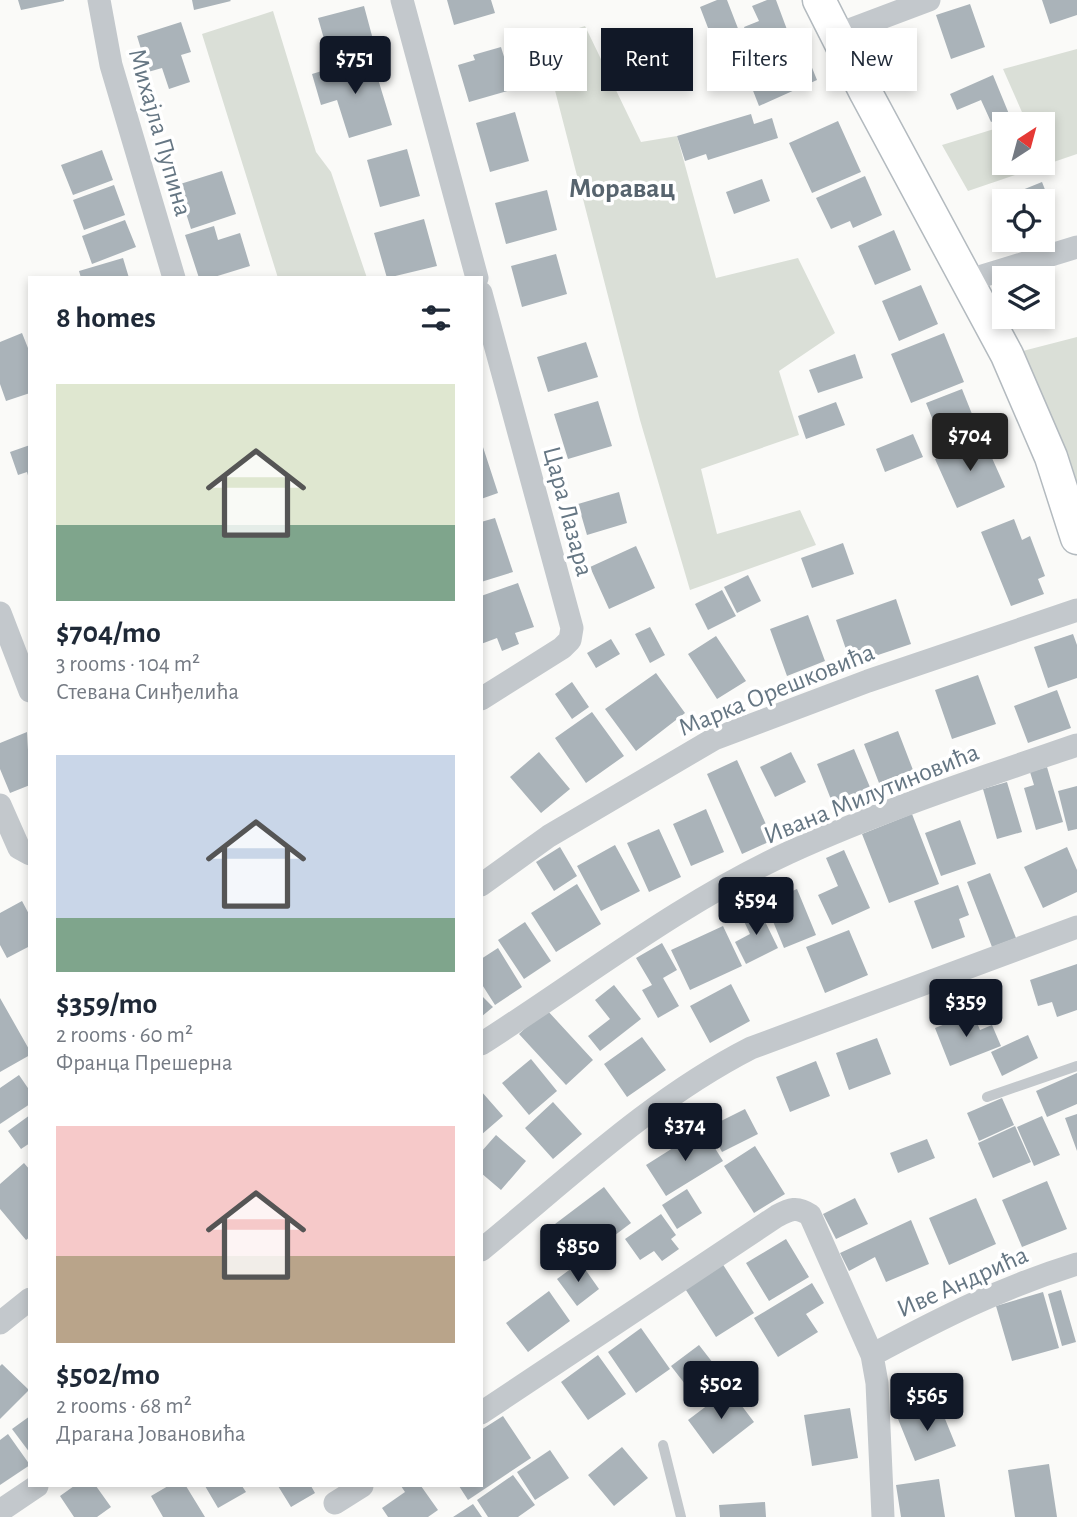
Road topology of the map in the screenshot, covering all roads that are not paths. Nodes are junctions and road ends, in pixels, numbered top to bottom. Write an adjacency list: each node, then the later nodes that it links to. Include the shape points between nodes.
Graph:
1 (99, 0): 9 (street, Михајла Пупина, via 111,65)
2 (402, 0): 10 (street)
3 (819, 0): 5 (street)
4 (929, 0): 6 (street)
5 (833, 28)
6 (855, 28)
7 (866, 91): 11 (street)
8 (1077, 247): 11 (street)
9 (173, 276)
10 (476, 276)
11 (966, 281): 13 (street, via 1033,411)
12 (483, 300): 18 (street, Цара Лазара, via 572,628 570,640 562,648)
13 (1071, 500): 14 (street)
14 (1077, 538)
15 (1077, 610): 22 (street, Марка Орешковића, via 714,739 549,836)
16 (0, 614): 17 (street)
17 (28, 686)
18 (483, 698)
19 (1077, 745): 24 (street, Ивана Милутиновића, via 918,800 788,853 673,915)
20 (0, 805): 21 (street, via 19,848)
21 (28, 853)
22 (483, 884)
23 (1077, 927): 27 (street, via 751,1048 708,1070 636,1121)
24 (483, 1043)
25 (1077, 1066): 26 (lane)
26 (987, 1097)
27 (483, 1248)
28 (1077, 1264): 31 (street, Иве Андрића, via 1020,1282 941,1316)
29 (28, 1300): 30 (street)
30 (0, 1323)
31 (872, 1355): 32 (street, via 810,1215 800,1209 788,1210); 39 (street)
32 (483, 1411)
33 (663, 1445): 38 (lane)
34 (36, 1487): 37 (street)
35 (360, 1487): 36 (street)
36 (335, 1503)
37 (0, 1511)
38 (681, 1517)
39 (883, 1517)

